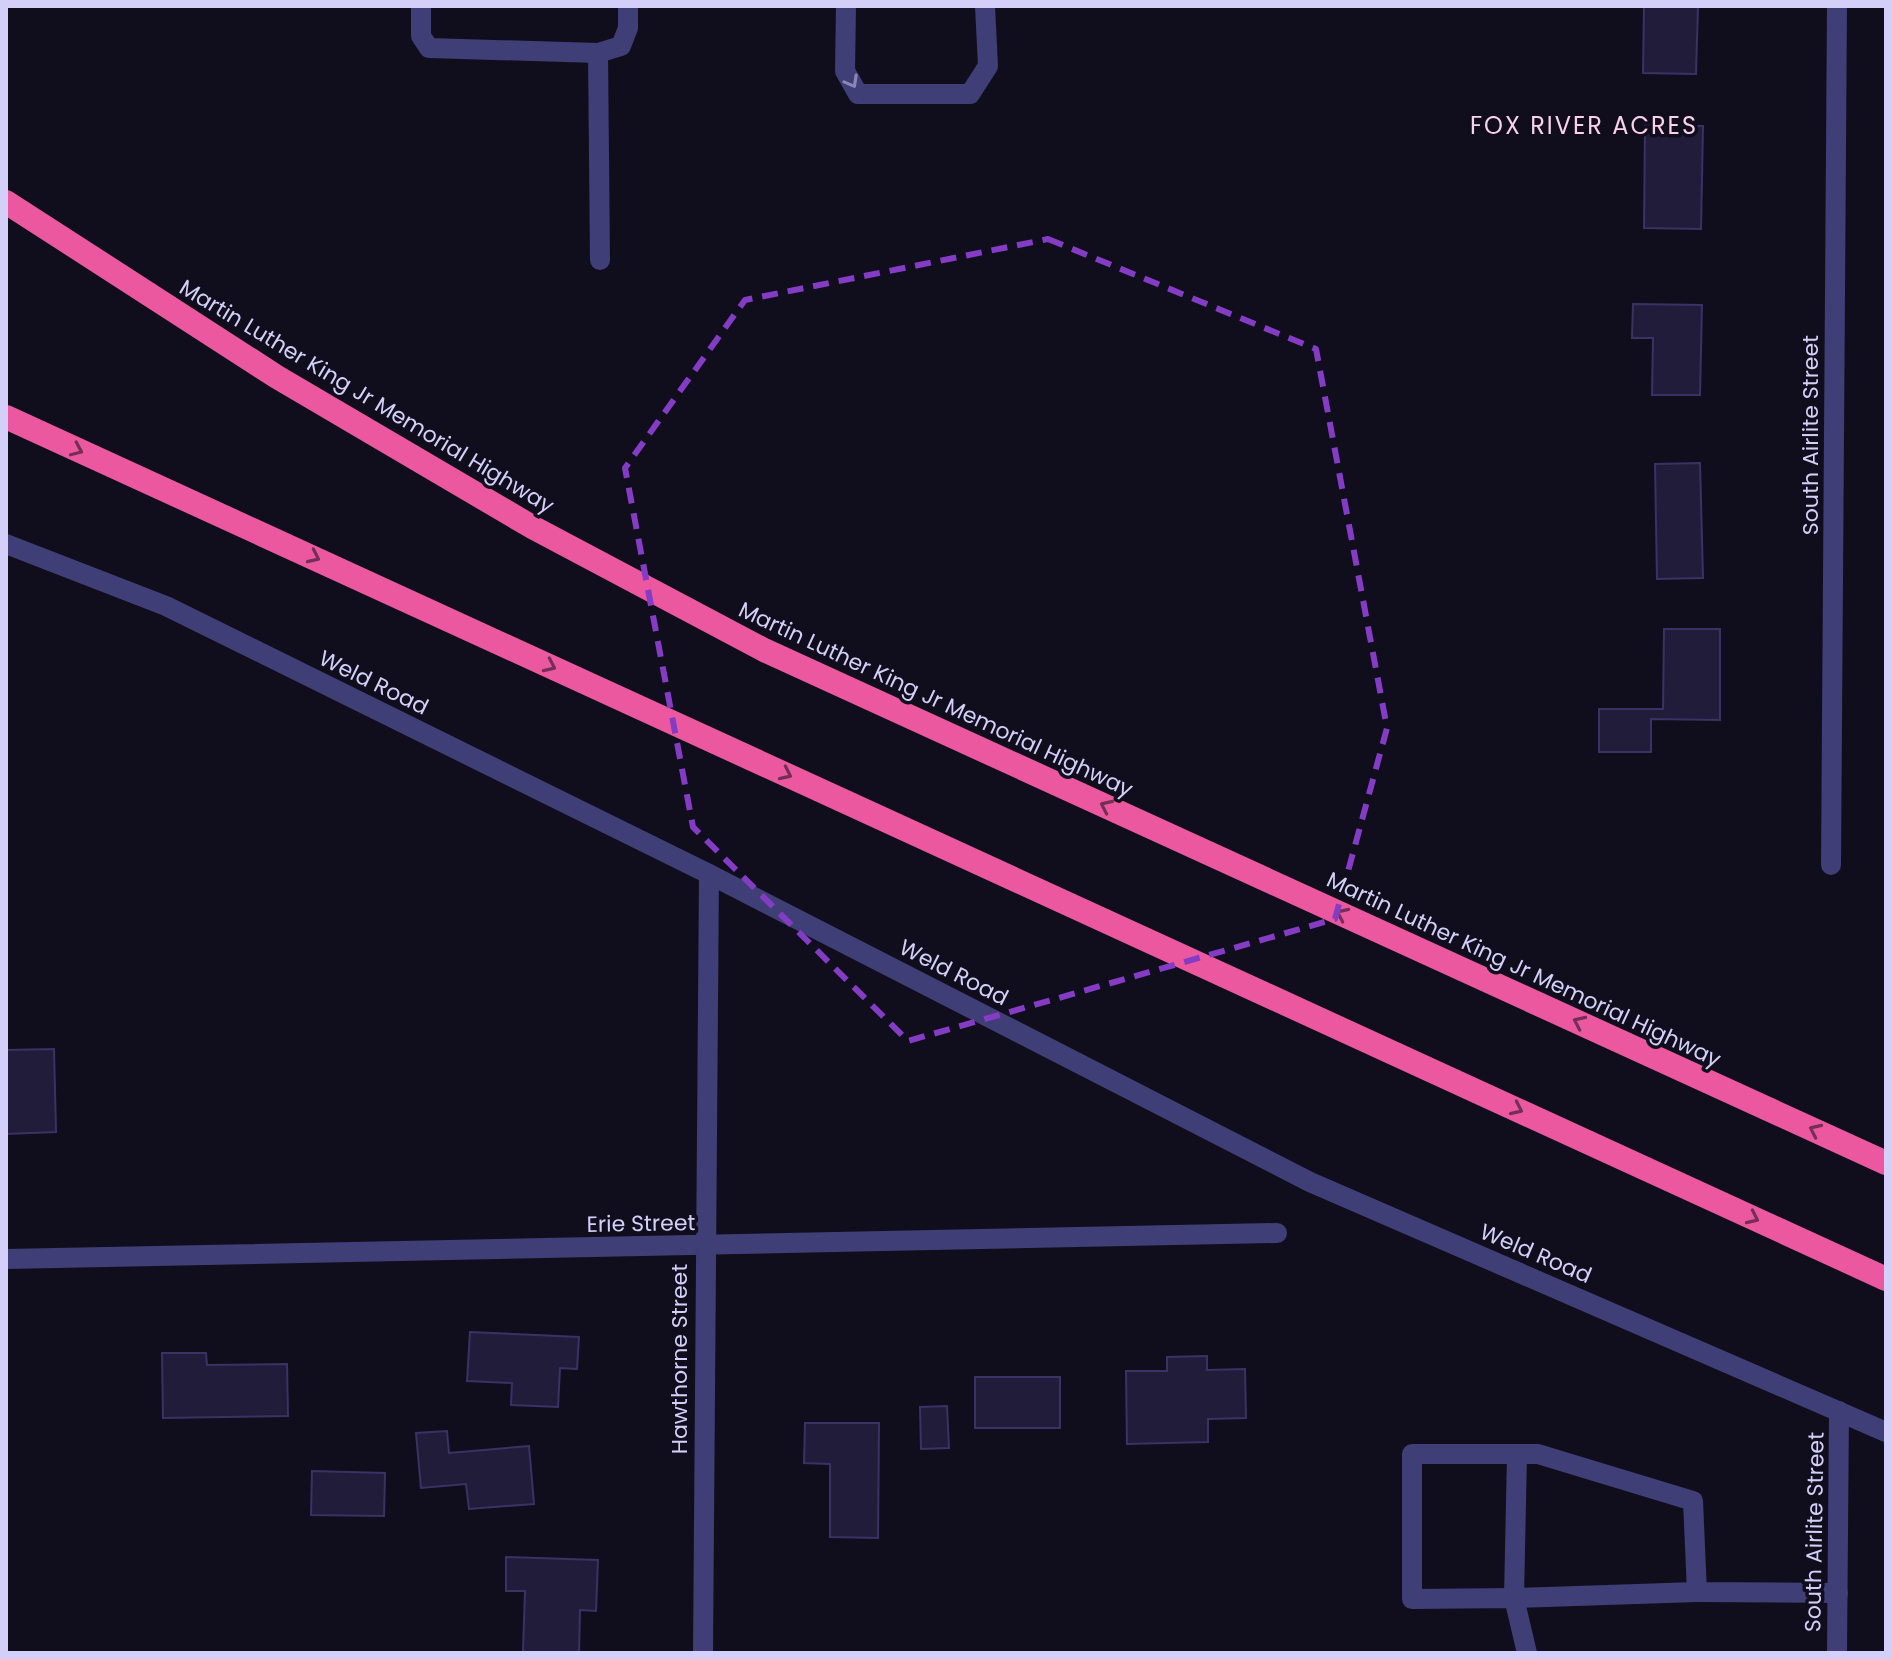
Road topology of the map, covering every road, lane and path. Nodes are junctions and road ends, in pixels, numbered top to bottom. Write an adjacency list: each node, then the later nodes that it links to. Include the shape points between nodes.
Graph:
1 (421, 6): 6 (street, via 421,36 429,48)
2 (628, 6): 6 (street, via 621,46)
3 (846, 6): 4 (street, one-way to 4, via 845,71 858,94 970,94 988,66)
4 (985, 6)
5 (1837, 6): 11 (street, South Airlite Street)
6 (598, 53): 8 (street)
7 (6, 202): 13 (highway, Martin Luther King Jr Memorial Highway, one-way to 7, via 764,650 534,528 277,377)
8 (600, 260)
9 (6, 417): 17 (highway, one-way to 17)
10 (6, 544): 12 (street, Weld Road, via 166,606)
11 (1831, 865)
12 (709, 874): 15 (street, Hawthorne Street); 18 (street, Weld Road, via 1310,1182)
13 (1886, 1163)
14 (1277, 1233): 15 (street, Erie Street)
15 (704, 1246): 16 (street, Erie Street); 24 (street, Hawthorne Street)
16 (6, 1259)
17 (1886, 1279)
18 (1839, 1411): 19 (street, Weld Road); 22 (street, South Airlite Street)
19 (1886, 1432)
20 (1517, 1454): 21 (street, via 1538,1454 1693,1501); 23 (street); 23 (street, via 1412,1454 1412,1599)
21 (1697, 1592): 22 (street); 23 (street)
22 (1838, 1593): 26 (street, South Airlite Street)
23 (1514, 1598): 25 (street)
24 (703, 1653)
25 (1527, 1653)
26 (1837, 1653)

